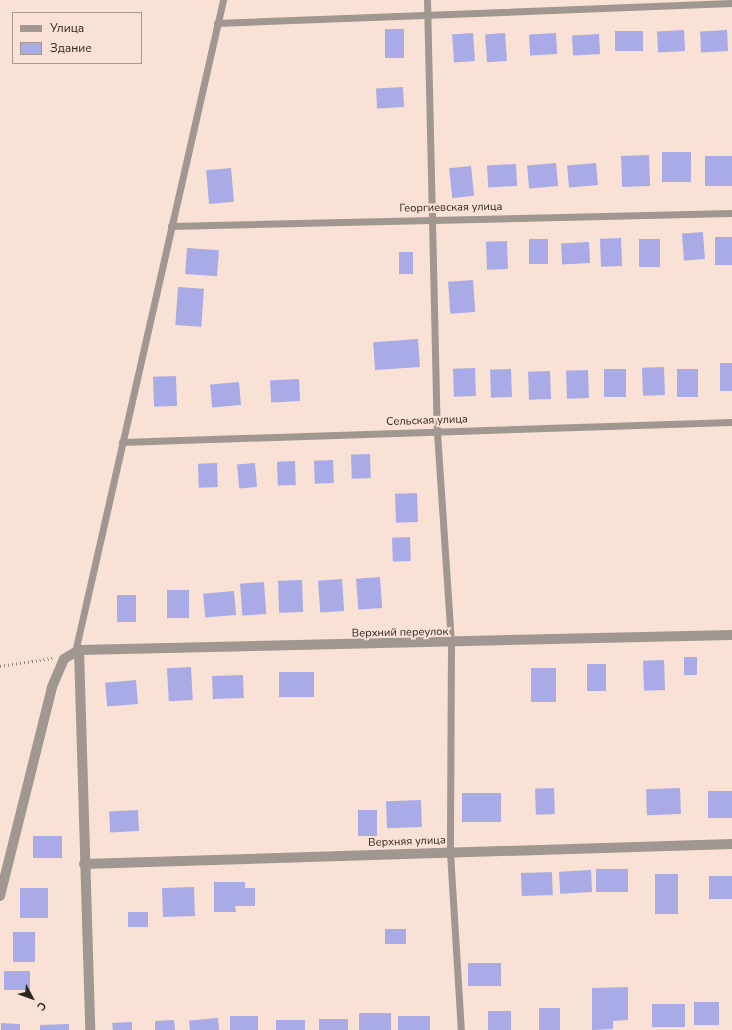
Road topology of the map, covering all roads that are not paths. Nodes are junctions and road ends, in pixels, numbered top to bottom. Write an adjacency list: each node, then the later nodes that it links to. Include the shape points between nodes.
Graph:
1 (223, 0): 5 (lane)
2 (428, 0): 4 (lane)
3 (732, 3): 4 (lane)
4 (428, 15): 5 (lane); 7 (lane)
5 (217, 23): 8 (lane)
6 (732, 213): 7 (lane, Георгиевская улица)
7 (432, 220): 8 (lane, Георгиевская улица); 10 (lane)
8 (171, 226): 11 (lane)
9 (732, 422): 10 (lane, Сельская улица)
10 (437, 432): 11 (lane, Сельская улица); 13 (lane)
11 (122, 442): 14 (lane)
12 (732, 636): 13 (street, Верхний переулок)
13 (451, 644): 14 (street, Верхний переулок); 16 (lane)
14 (75, 652): 17 (street); 18 (street, via 59,666 52,687)
15 (732, 844): 16 (street, Верхняя улица)
16 (450, 852): 17 (street, Верхняя улица); 20 (lane)
17 (84, 864): 19 (street)
18 (0, 896)
19 (90, 1030)
20 (461, 1030)

